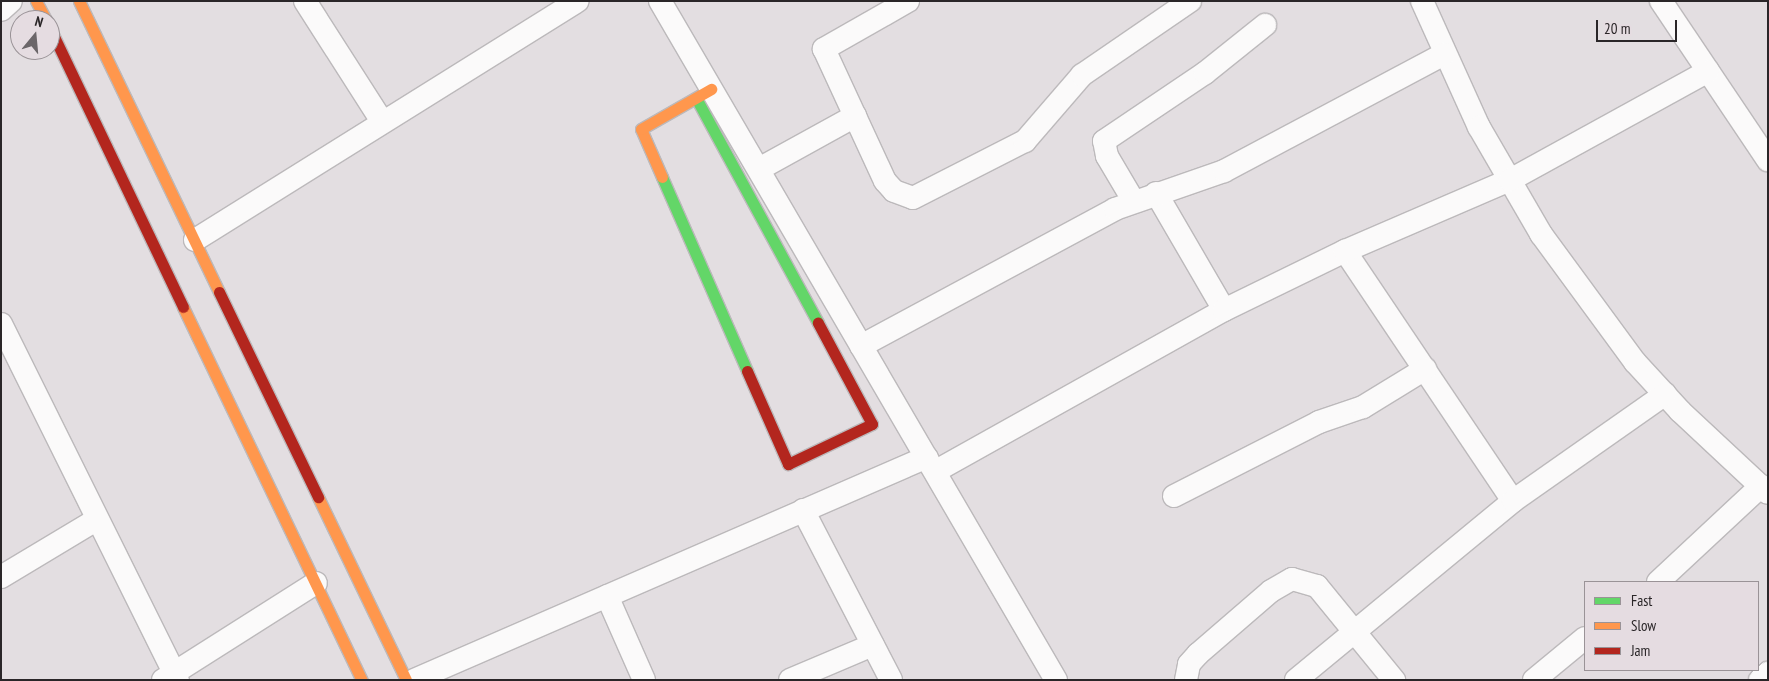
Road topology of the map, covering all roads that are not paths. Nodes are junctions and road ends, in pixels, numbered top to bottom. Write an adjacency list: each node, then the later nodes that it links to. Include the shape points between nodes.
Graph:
1 (12, 1): 10 (street)
2 (79, 1): 23 (street)
3 (305, 1): 17 (street)
4 (577, 1): 17 (street)
5 (660, 1): 15 (street)
6 (908, 1): 16 (street, via 824,49)
7 (1190, 1): 16 (street, via 1082,75 1025,141 913,198 894,191)
8 (1422, 1): 13 (street)
9 (1661, 1): 14 (street)
10 (1, 10)
11 (1265, 25): 22 (street, via 1205,72 1104,141 1107,156)
12 (60, 49): 40 (street)
13 (1444, 54): 20 (street); 21 (street, via 1224,171 1194,185)
14 (1708, 71): 18 (street); 20 (street)
15 (704, 94): 19 (street); 26 (street); 26 (street, via 641,129 788,464 872,424)
16 (855, 116): 19 (street)
17 (382, 120): 23 (street)
18 (1765, 150)
19 (759, 169): 24 (street)
20 (1510, 180): 25 (street); 31 (street, via 1541,234 1594,309)
21 (1156, 192): 22 (street); 27 (street)
22 (1133, 200): 29 (street)
23 (195, 240): 48 (street)
24 (804, 244): 26 (street); 29 (street)
25 (1345, 251): 27 (street); 30 (street)
26 (781, 256)
27 (1224, 310): 32 (street)
28 (1, 324): 37 (street)
29 (861, 346): 32 (street)
30 (1425, 369): 34 (street, via 1363,407 1319,422); 35 (street)
31 (1665, 394): 33 (street); 35 (street)
32 (931, 464): 36 (street); 53 (street)
33 (1764, 490): 39 (street)
34 (1174, 496)
35 (1513, 501): 42 (street)
36 (803, 510): 41 (street); 44 (street)
37 (96, 520): 38 (street); 46 (street)
38 (1, 577)
39 (1659, 581)
40 (316, 583): 46 (street); 47 (street)
41 (607, 596): 49 (street); 50 (street)
42 (1354, 631): 54 (street, via 1317,586 1292,578 1270,591 1198,654 1189,664); 55 (street); 56 (street)
43 (1584, 639): 57 (street)
44 (873, 645): 51 (street); 52 (street)
45 (1768, 673): 58 (street)
46 (171, 677)
47 (362, 680)
48 (406, 680)
49 (414, 680)
50 (644, 680)
51 (790, 680)
52 (891, 680)
53 (1056, 680)
54 (1186, 680)
55 (1296, 680)
56 (1394, 680)
57 (1534, 680)
58 (1760, 680)

